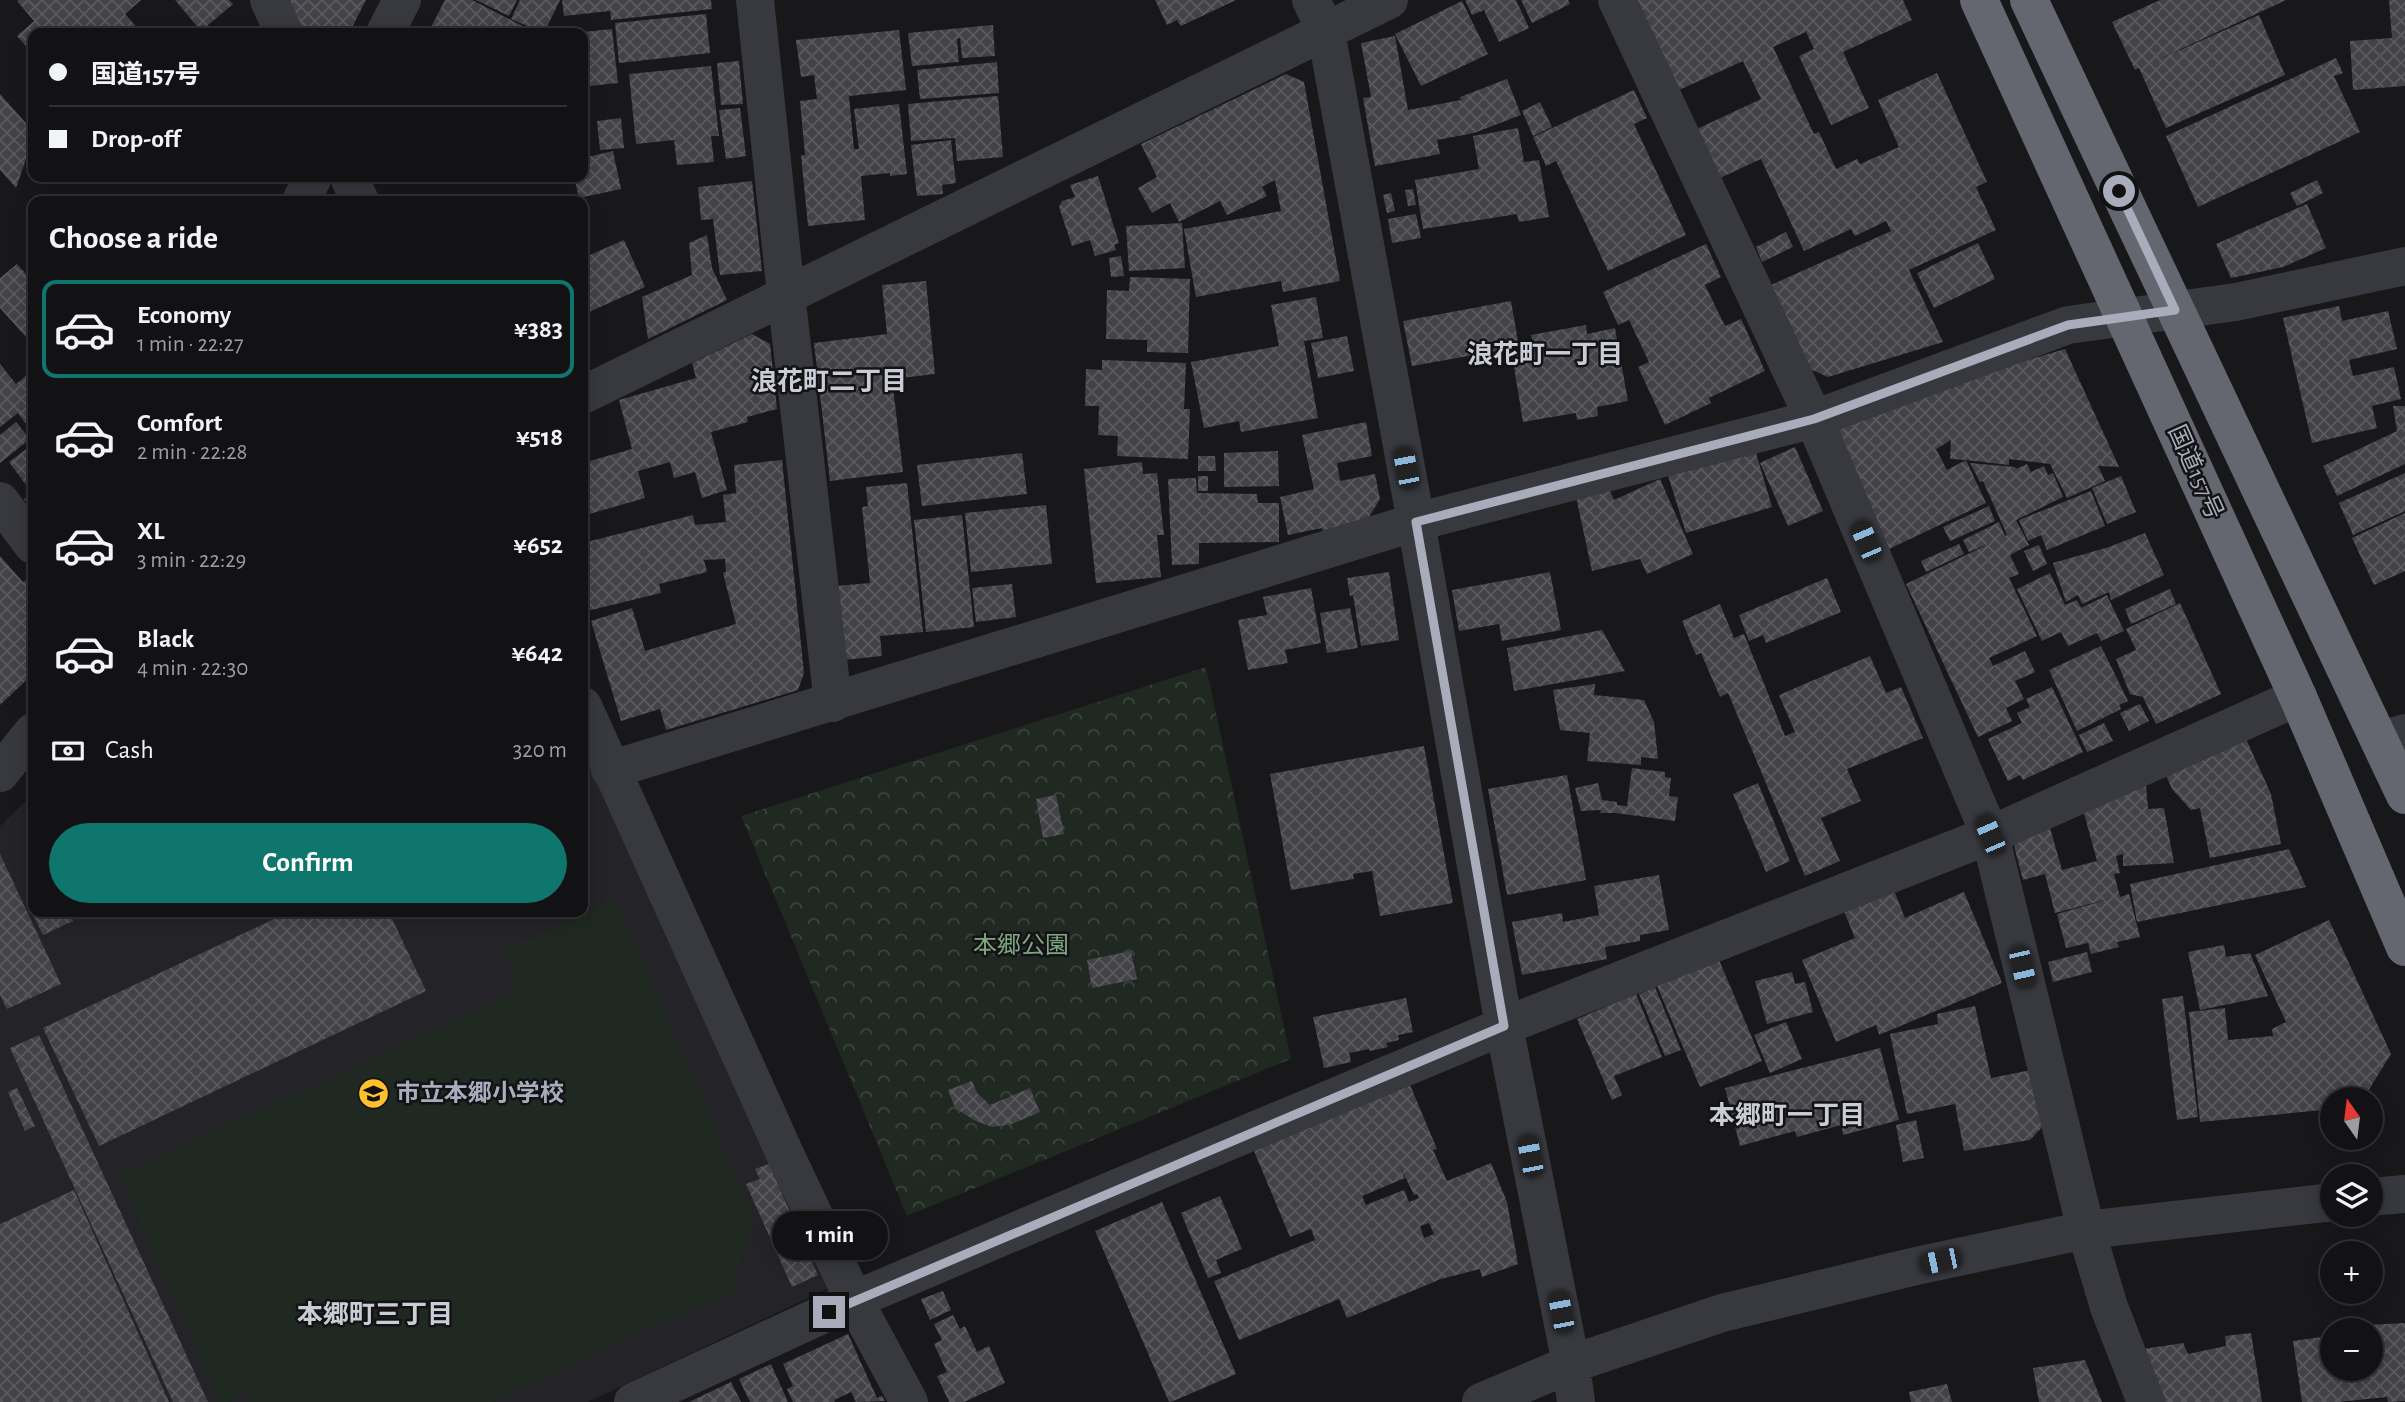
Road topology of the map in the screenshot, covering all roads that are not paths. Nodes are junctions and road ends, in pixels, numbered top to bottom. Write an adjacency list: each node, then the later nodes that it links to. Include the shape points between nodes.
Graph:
1 (269, 0): 9 (street)
2 (402, 0): 10 (street)
3 (754, 0): 12 (street)
4 (1389, 0): 8 (street)
5 (1617, 0): 16 (street)
6 (1979, 0): 14 (highway, 国道157号)
7 (2029, 0): 13 (highway, 国道157号)
8 (1319, 16): 12 (street); 18 (street)
9 (282, 28)
10 (388, 28)
11 (2405, 266): 13 (street, via 2236,302)
12 (786, 294): 15 (street); 21 (street)
13 (2175, 310): 14 (street); 23 (highway, 国道157号)
14 (2125, 317): 16 (street, via 2068,325); 20 (highway, 国道157号)
15 (588, 393)
16 (1814, 419): 18 (street); 28 (street)
17 (0, 501): 19 (street)
18 (1416, 522): 21 (street); 30 (street)
19 (28, 538)
20 (2298, 697): 28 (street); 29 (highway, 国道157号)
21 (833, 703): 25 (street)
22 (588, 718): 25 (street)
23 (2393, 736): 27 (highway, 国道157号)
24 (28, 738): 26 (street)
25 (610, 770): 35 (street)
26 (0, 773)
27 (2405, 795)
28 (1990, 835): 30 (street); 34 (street)
29 (2405, 947)
30 (1504, 1026): 35 (street); 36 (street)
31 (2405, 1194): 32 (street)
32 (2383, 1196)
33 (2320, 1203): 34 (street)
34 (2086, 1230): 36 (street, via 1722,1312); 41 (street, via 2109,1307)
35 (854, 1300): 37 (street); 38 (street)
36 (1571, 1364): 39 (street); 40 (street)
37 (633, 1402)
38 (909, 1402)
39 (1481, 1402)
40 (1576, 1402)
41 (2146, 1402)

